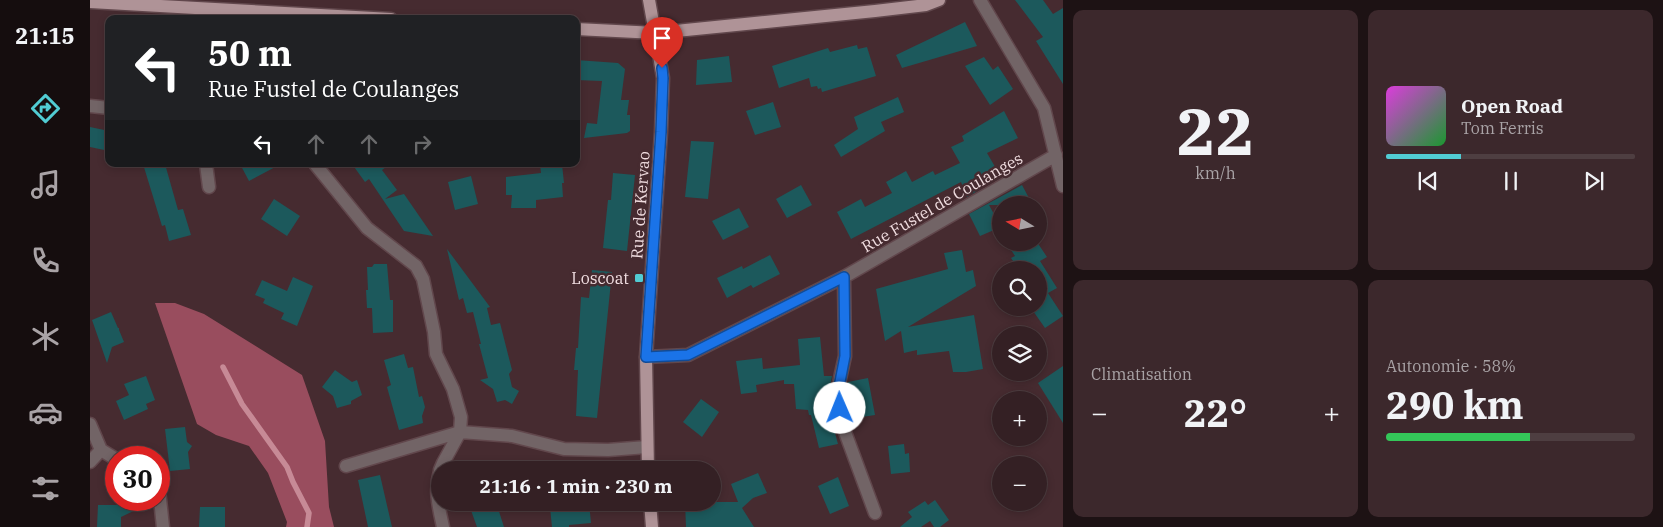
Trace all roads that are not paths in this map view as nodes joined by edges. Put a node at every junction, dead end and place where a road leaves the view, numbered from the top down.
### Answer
1 (649, 0) edge
2 (939, 0) edge
3 (980, 0) edge
4 (90, 2) edge
5 (174, 3) edge
6 (337, 15) edge
7 (580, 29) edge
8 (656, 33) junction
9 (90, 106) edge
10 (105, 108) edge
11 (1056, 155) junction
12 (206, 167) edge
13 (317, 167) edge
14 (1062, 180) edge
15 (209, 187) dead end
16 (844, 277) junction
17 (646, 357) junction
18 (90, 424) edge
19 (460, 432) junction
20 (647, 447) junction
21 (101, 450) junction
22 (105, 452) edge
23 (443, 461) edge
24 (648, 461) edge
25 (90, 462) edge
26 (346, 466) dead end
27 (161, 511) edge
28 (440, 511) edge
29 (651, 511) edge
30 (875, 513) dead end
31 (163, 527) edge
32 (443, 527) edge
33 (652, 527) edge

1 - 8 main road, Rue de Kervao
2 - 8 main road
3 - 11 street
4 - 5 main road
5 - 6 main road
7 - 8 main road
8 - 17 main road, Rue de Kervao
9 - 10 street
11 - 14 street
11 - 16 street, Rue Fustel de Coulanges
12 - 15 street
13 - 19 street
16 - 17 street, Rue Fustel de Coulanges
16 - 30 street
17 - 20 main road, Rue de Kervao
18 - 21 street
19 - 20 street
19 - 23 street
19 - 26 street
20 - 24 main road, Rue de Kervao
21 - 22 street
21 - 25 street
27 - 31 street
28 - 32 street
29 - 33 main road

